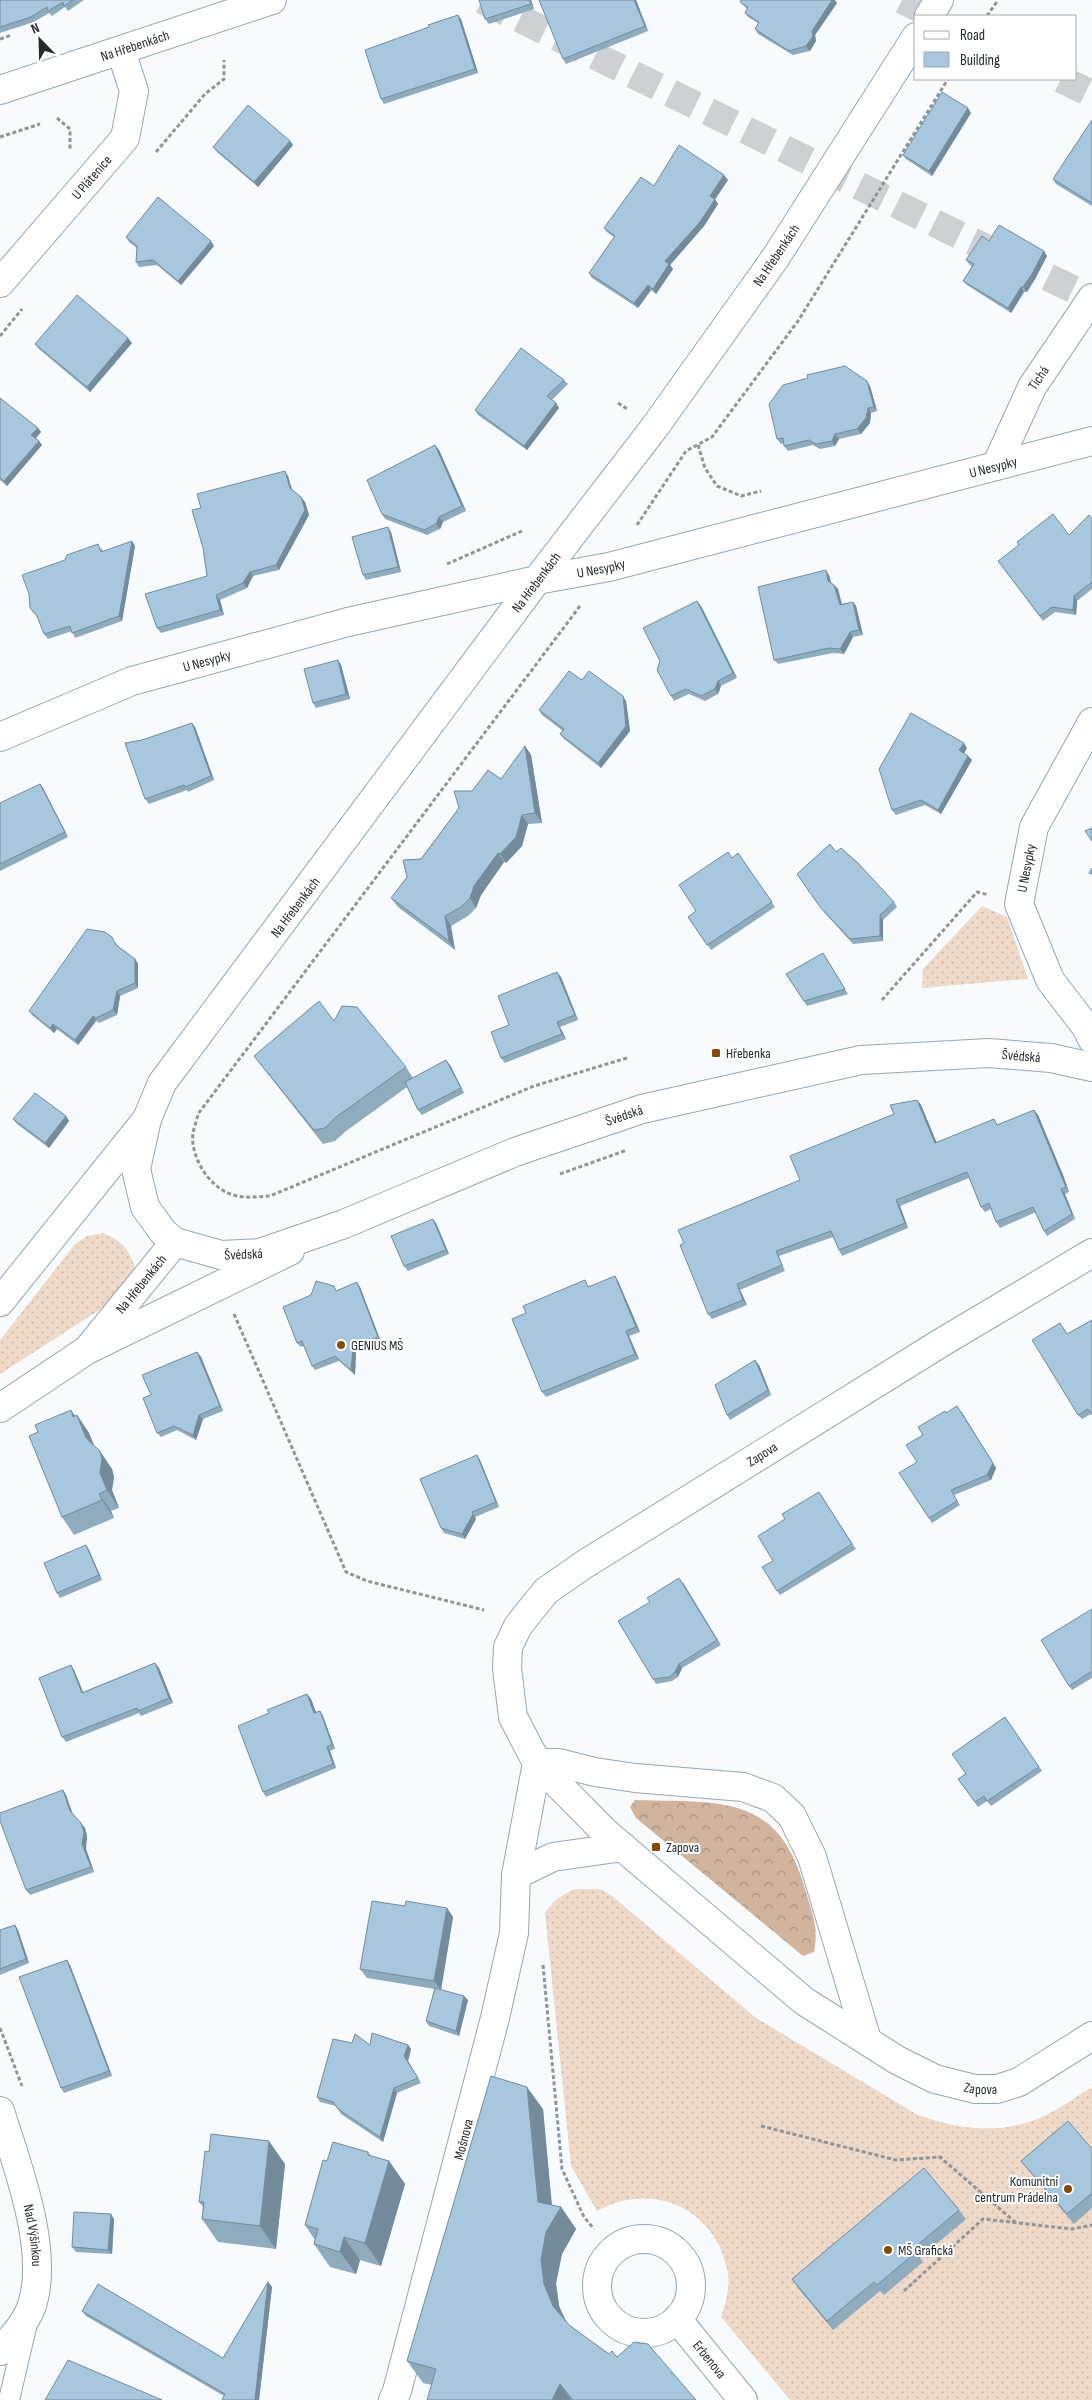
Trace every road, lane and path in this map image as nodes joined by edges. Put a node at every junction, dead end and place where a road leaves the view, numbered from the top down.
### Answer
1 (272, 0) edge
2 (939, 0) edge
3 (998, 0) edge
4 (930, 15) edge
5 (988, 15) edge
6 (12, 35) dead end
7 (0, 39) edge
8 (914, 40) edge
9 (121, 51) junction
10 (947, 80) edge
11 (0, 90) edge
12 (40, 124) dead end
13 (0, 137) edge
14 (0, 283) edge
15 (1092, 298) edge
16 (1092, 441) edge
17 (698, 445) junction
18 (996, 466) junction
19 (770, 489) dead end
20 (636, 526) dead end
21 (609, 568) junction
22 (537, 580) junction
23 (1092, 722) edge
24 (0, 737) edge
25 (1018, 904) junction
26 (882, 1000) dead end
27 (1092, 1038) edge
28 (627, 1058) dead end
29 (1092, 1067) edge
30 (147, 1119) junction
31 (344, 1224) junction
32 (175, 1242) junction
33 (1092, 1253) edge
34 (0, 1302) edge
35 (231, 1307) dead end
36 (87, 1350) junction
37 (0, 1408) edge
38 (484, 1610) dead end
39 (537, 1763) junction
40 (622, 1848) junction
41 (516, 1875) junction
42 (543, 1965) dead end
43 (1092, 2036) edge
44 (867, 2040) junction
45 (0, 2112) edge
46 (761, 2126) dead end
47 (1015, 2222) junction
48 (1092, 2225) edge
49 (594, 2229) dead end
50 (904, 2291) dead end
51 (31, 2308) junction
52 (677, 2319) dead end
53 (0, 2351) edge
54 (395, 2396) edge
55 (9, 2400) edge
56 (743, 2400) edge

1 - 9 street, Na Hřebenkách
2 - 4 street
3 - 5 path
6 - 7 path
8 - 22 street, Na Hřebenkách
9 - 11 street, Na Hřebenkách
9 - 14 street, U Plátenice
10 - 17 path
12 - 13 path
15 - 18 street, Tichá
16 - 18 street, U Nesypky
17 - 19 path
17 - 20 path
18 - 21 street, U Nesypky
21 - 22 street, U Nesypky
21 - 28 path
22 - 24 street, U Nesypky
22 - 30 street, Na Hřebenkách
23 - 25 street, U Nesypky
25 - 26 path
25 - 27 street, U Nesypky
29 - 31 street, Švédská
30 - 32 street, Na Hřebenkách
30 - 34 street, Na Hřebenkách
31 - 32 street, Švédská
31 - 36 street
32 - 36 street, Na Hřebenkách
33 - 39 street, Zapova
35 - 38 path
36 - 37 street, Na Hřebenkách
39 - 40 street, Zapova
39 - 41 street, Mošnova
39 - 44 street
40 - 41 street
40 - 44 street, Zapova
41 - 54 street, Mošnova
42 - 49 path
43 - 44 street, Zapova
45 - 51 street, Nad Výšinkou
46 - 47 path
47 - 48 path
47 - 50 path
51 - 53 street, Nad Výšinkou
51 - 55 lane
52 - 56 street, Erbenova

